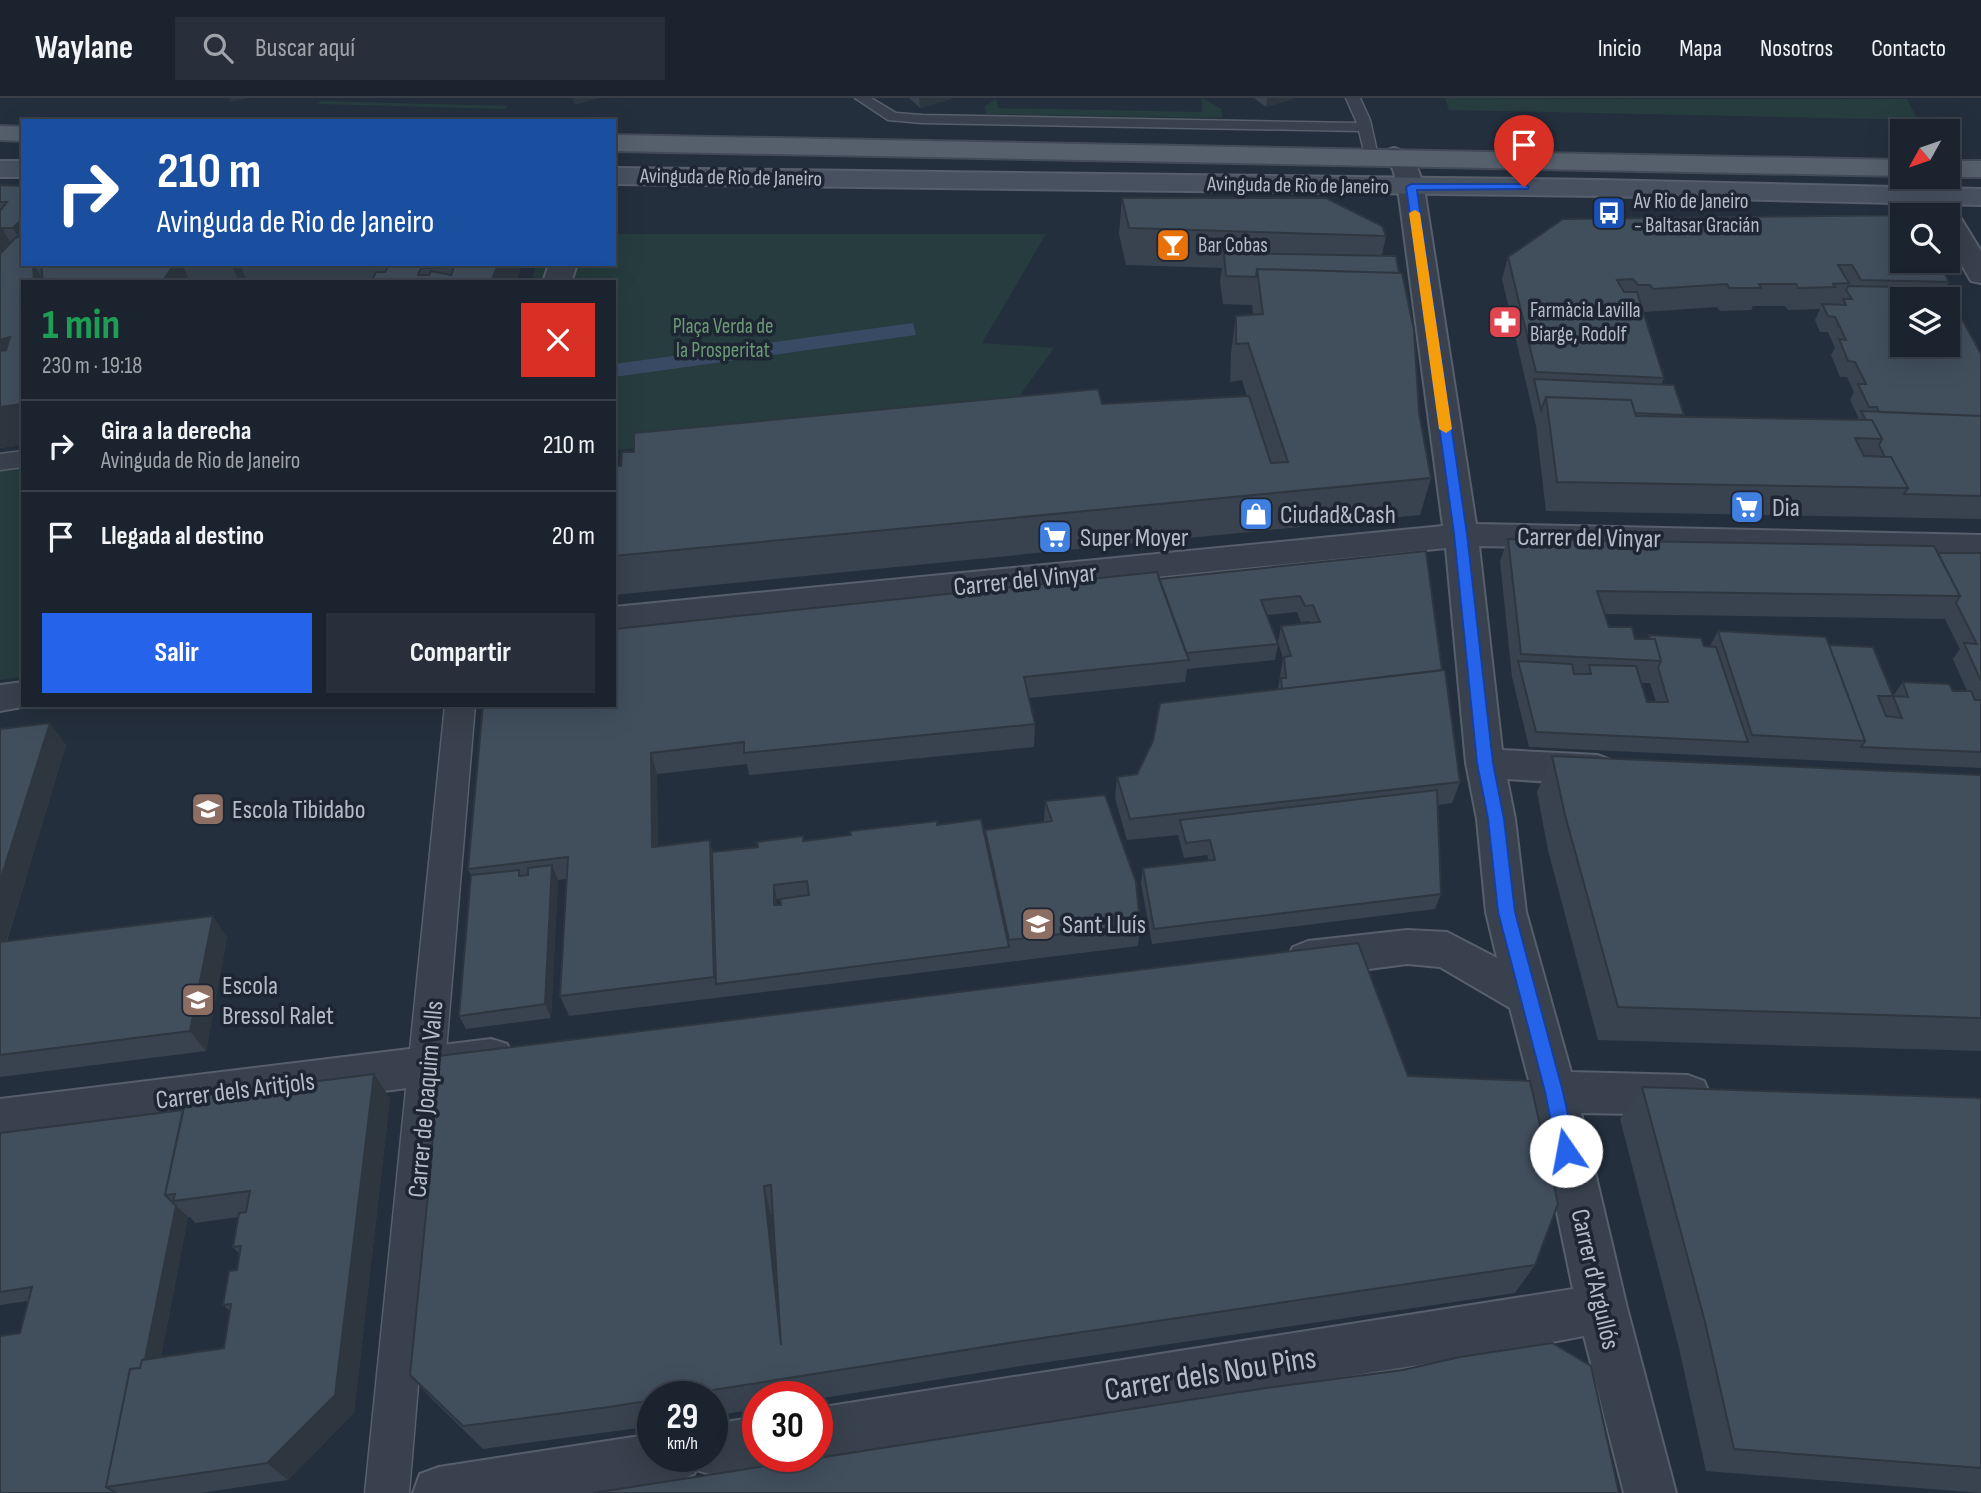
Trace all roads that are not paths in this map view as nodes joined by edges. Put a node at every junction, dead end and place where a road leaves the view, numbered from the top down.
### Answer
1 (862, 98) edge
2 (1353, 98) edge
3 (1364, 127) junction
4 (0, 133) edge
5 (21, 134) edge
6 (616, 143) edge
7 (1392, 166) junction
8 (1890, 168) edge
9 (0, 169) edge
10 (21, 169) edge
11 (1960, 169) edge
12 (1981, 169) edge
13 (616, 176) edge
14 (1926, 196) junction
15 (1981, 197) edge
16 (1933, 203) edge
17 (1960, 239) edge
18 (1981, 275) edge
19 (21, 459) edge
20 (0, 462) edge
21 (1461, 534) junction
22 (1981, 545) edge
23 (616, 619) edge
24 (21, 695) edge
25 (0, 698) edge
26 (460, 707) edge
27 (1485, 763) junction
28 (1626, 772) edge
29 (1269, 964) edge
30 (1529, 997) junction
31 (525, 1054) edge
32 (449, 1063) junction
33 (1554, 1092) junction
34 (1732, 1096) edge
35 (0, 1120) edge
36 (1602, 1308) junction
37 (833, 1431) edge
38 (637, 1462) edge
39 (387, 1493) edge
40 (439, 1493) edge
41 (1650, 1493) edge

1 - 3 lane
2 - 3 lane
3 - 7 lane
4 - 5 main road
6 - 7 main road, Avinguda de Rio de Janeiro
7 - 8 main road, Avinguda de Rio de Janeiro
7 - 13 main road, Avinguda de Rio de Janeiro
7 - 14 main road, Avinguda de Rio de Janeiro
7 - 21 street, Carrer d'Argullós
9 - 10 main road
11 - 12 main road
14 - 15 main road, Avinguda de Rio de Janeiro
14 - 16 street
17 - 18 street
19 - 20 street
21 - 22 street, Carrer del Vinyar
21 - 23 street, Carrer del Vinyar
21 - 27 street, Carrer d'Argullós
24 - 25 street
26 - 32 street, Carrer de Joaquim Valls
27 - 28 street
27 - 30 street, Carrer d'Argullós
29 - 30 street
30 - 33 street, Carrer d'Argullós
31 - 32 street, Carrer dels Aritjols
32 - 35 street, Carrer dels Aritjols
32 - 39 street, Carrer de Joaquim Valls
33 - 34 street
33 - 36 street, Carrer d'Argullós
36 - 37 street, Carrer dels Nou Pins
36 - 41 street, Carrer d'Argullós
38 - 40 street

